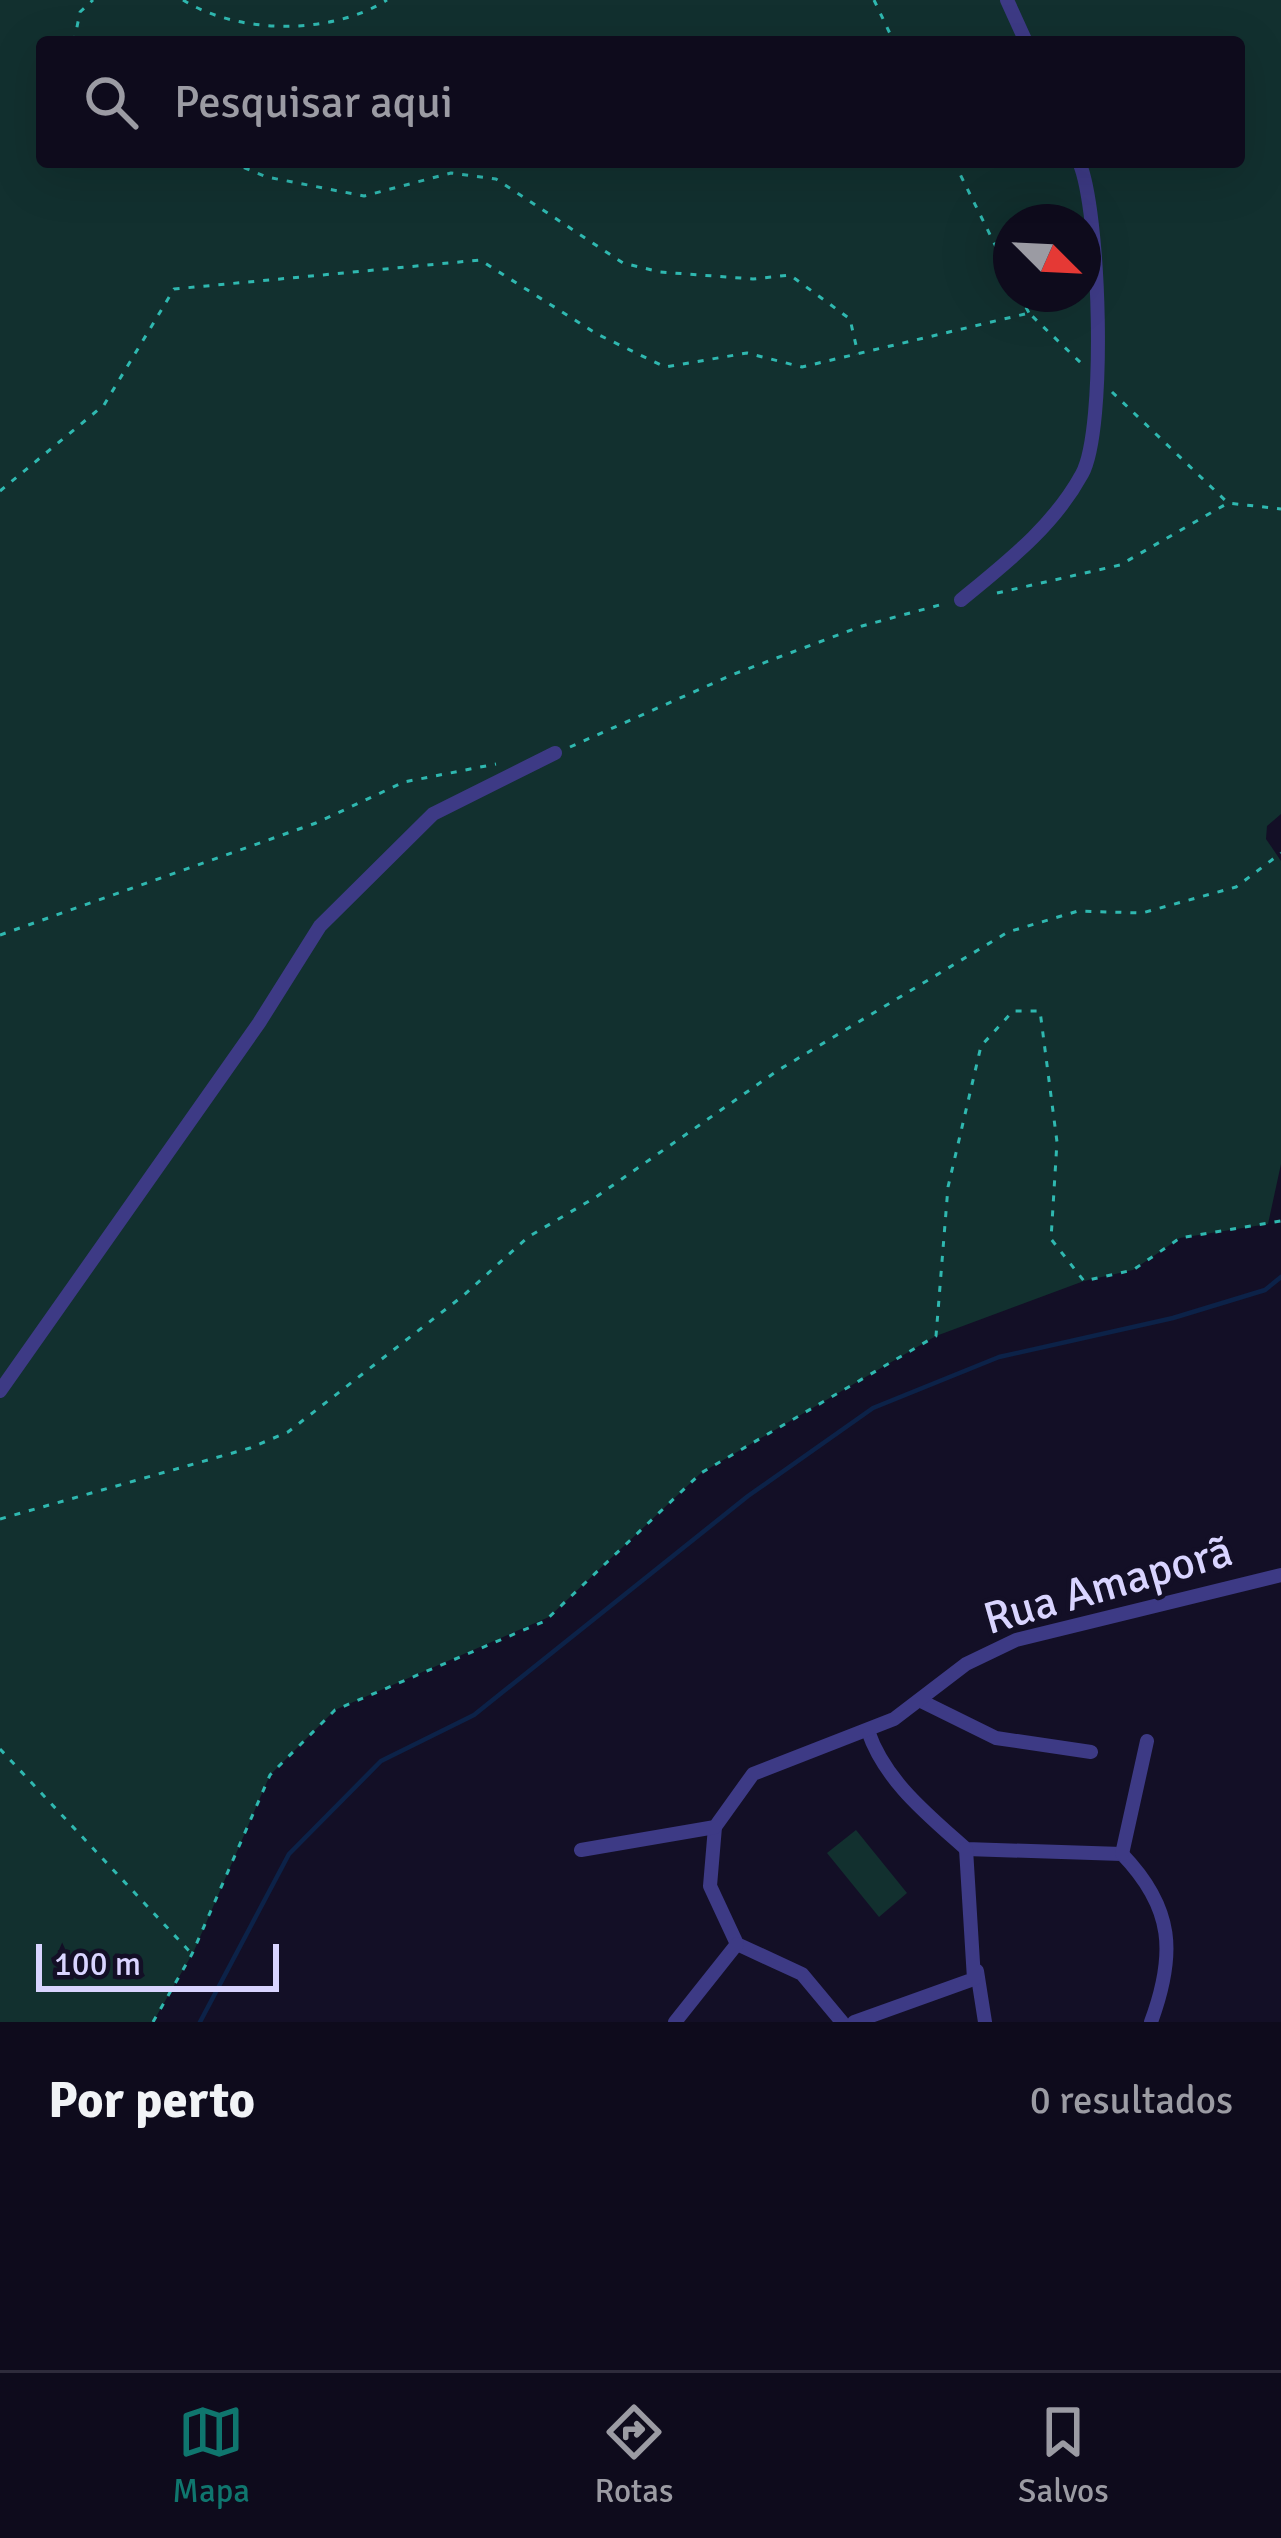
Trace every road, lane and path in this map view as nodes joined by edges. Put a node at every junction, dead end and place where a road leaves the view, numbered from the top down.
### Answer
1 (93, 0) edge
2 (183, 0) edge
3 (387, 0) edge
4 (874, 0) edge
5 (1007, 0) edge
6 (75, 36) edge
7 (892, 36) edge
8 (1023, 36) edge
9 (245, 168) edge
10 (957, 168) edge
11 (1080, 168) edge
12 (993, 241) edge
13 (1029, 313) joint
14 (858, 354) junction
15 (1099, 380) junction
16 (0, 491) edge
17 (1228, 502) junction
18 (1281, 509) edge
19 (961, 600) junction
20 (555, 753) joint
21 (512, 761) dead end
22 (1281, 853) edge
23 (0, 934) edge
24 (1281, 1221) edge
25 (0, 1391) edge
26 (0, 1519) edge
27 (1281, 1576) edge
28 (921, 1701) junction
29 (868, 1731) junction
30 (1148, 1741) dead end
31 (0, 1749) edge
32 (1091, 1752) dead end
33 (715, 1827) junction
34 (581, 1850) dead end
35 (967, 1850) junction
36 (1122, 1854) junction
37 (737, 1944) junction
38 (192, 1954) junction
39 (977, 1971) junction
40 (153, 2022) edge
41 (675, 2022) edge
42 (842, 2022) edge
43 (854, 2022) edge
44 (985, 2022) edge
45 (1151, 2022) edge

1 - 6 path
2 - 3 path
4 - 7 path
5 - 8 street
9 - 14 path
10 - 12 path
11 - 15 street
13 - 14 path
13 - 15 path
14 - 16 path
15 - 17 path
15 - 19 street
17 - 18 path
17 - 19 path
19 - 20 path
20 - 25 street
21 - 23 path
22 - 26 path
24 - 38 path
27 - 28 street, Rua Amaporã
28 - 29 street, Rua Amaporã
28 - 32 street
29 - 33 street, Rua Amaporã
29 - 35 street
30 - 36 street
31 - 38 path
33 - 34 street
33 - 37 street
35 - 36 street
35 - 39 street
36 - 45 street
37 - 41 street
37 - 42 street
38 - 40 path
39 - 43 street
39 - 44 street

